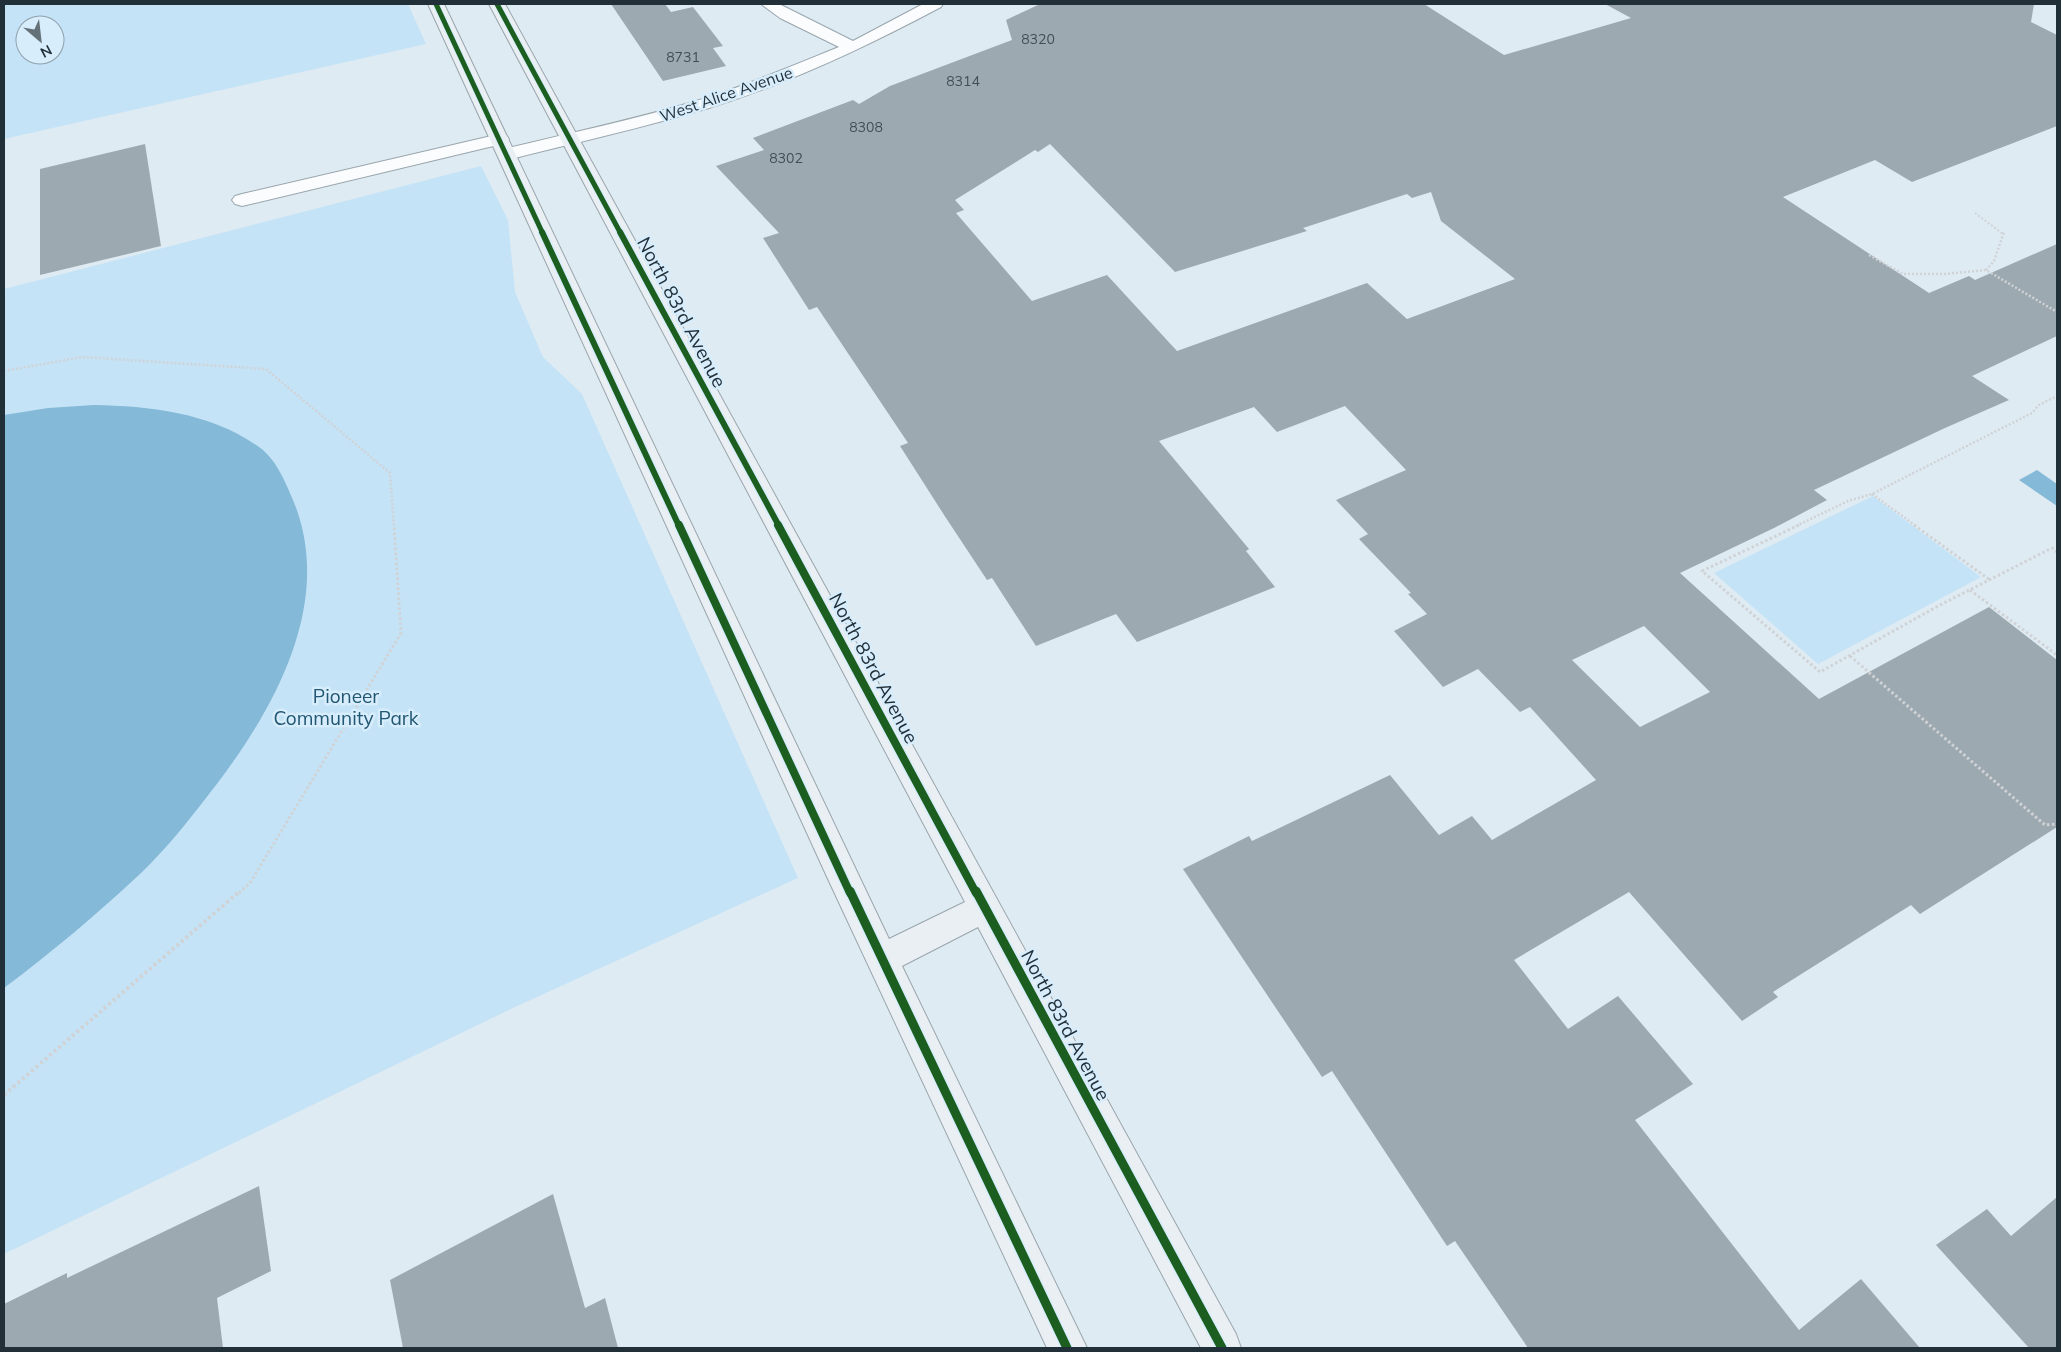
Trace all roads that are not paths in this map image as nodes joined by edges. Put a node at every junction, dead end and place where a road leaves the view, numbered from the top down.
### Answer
1 (436, 4) edge
2 (497, 4) edge
3 (769, 4) edge
4 (935, 4) edge
5 (853, 47) junction
6 (569, 139) junction
7 (503, 147) junction
8 (242, 200) dead end
9 (985, 908) junction
10 (882, 959) junction
11 (1067, 1348) edge
12 (1222, 1348) edge

1 - 7 main road
2 - 6 main road, North 83rd Avenue
3 - 5 street
4 - 5 street, West Alice Avenue
5 - 6 street, West Alice Avenue
6 - 7 street, West Alice Avenue
6 - 9 main road, North 83rd Avenue
7 - 8 street, West Alice Avenue
7 - 10 main road
9 - 10 main road
9 - 12 main road, North 83rd Avenue
10 - 11 main road

